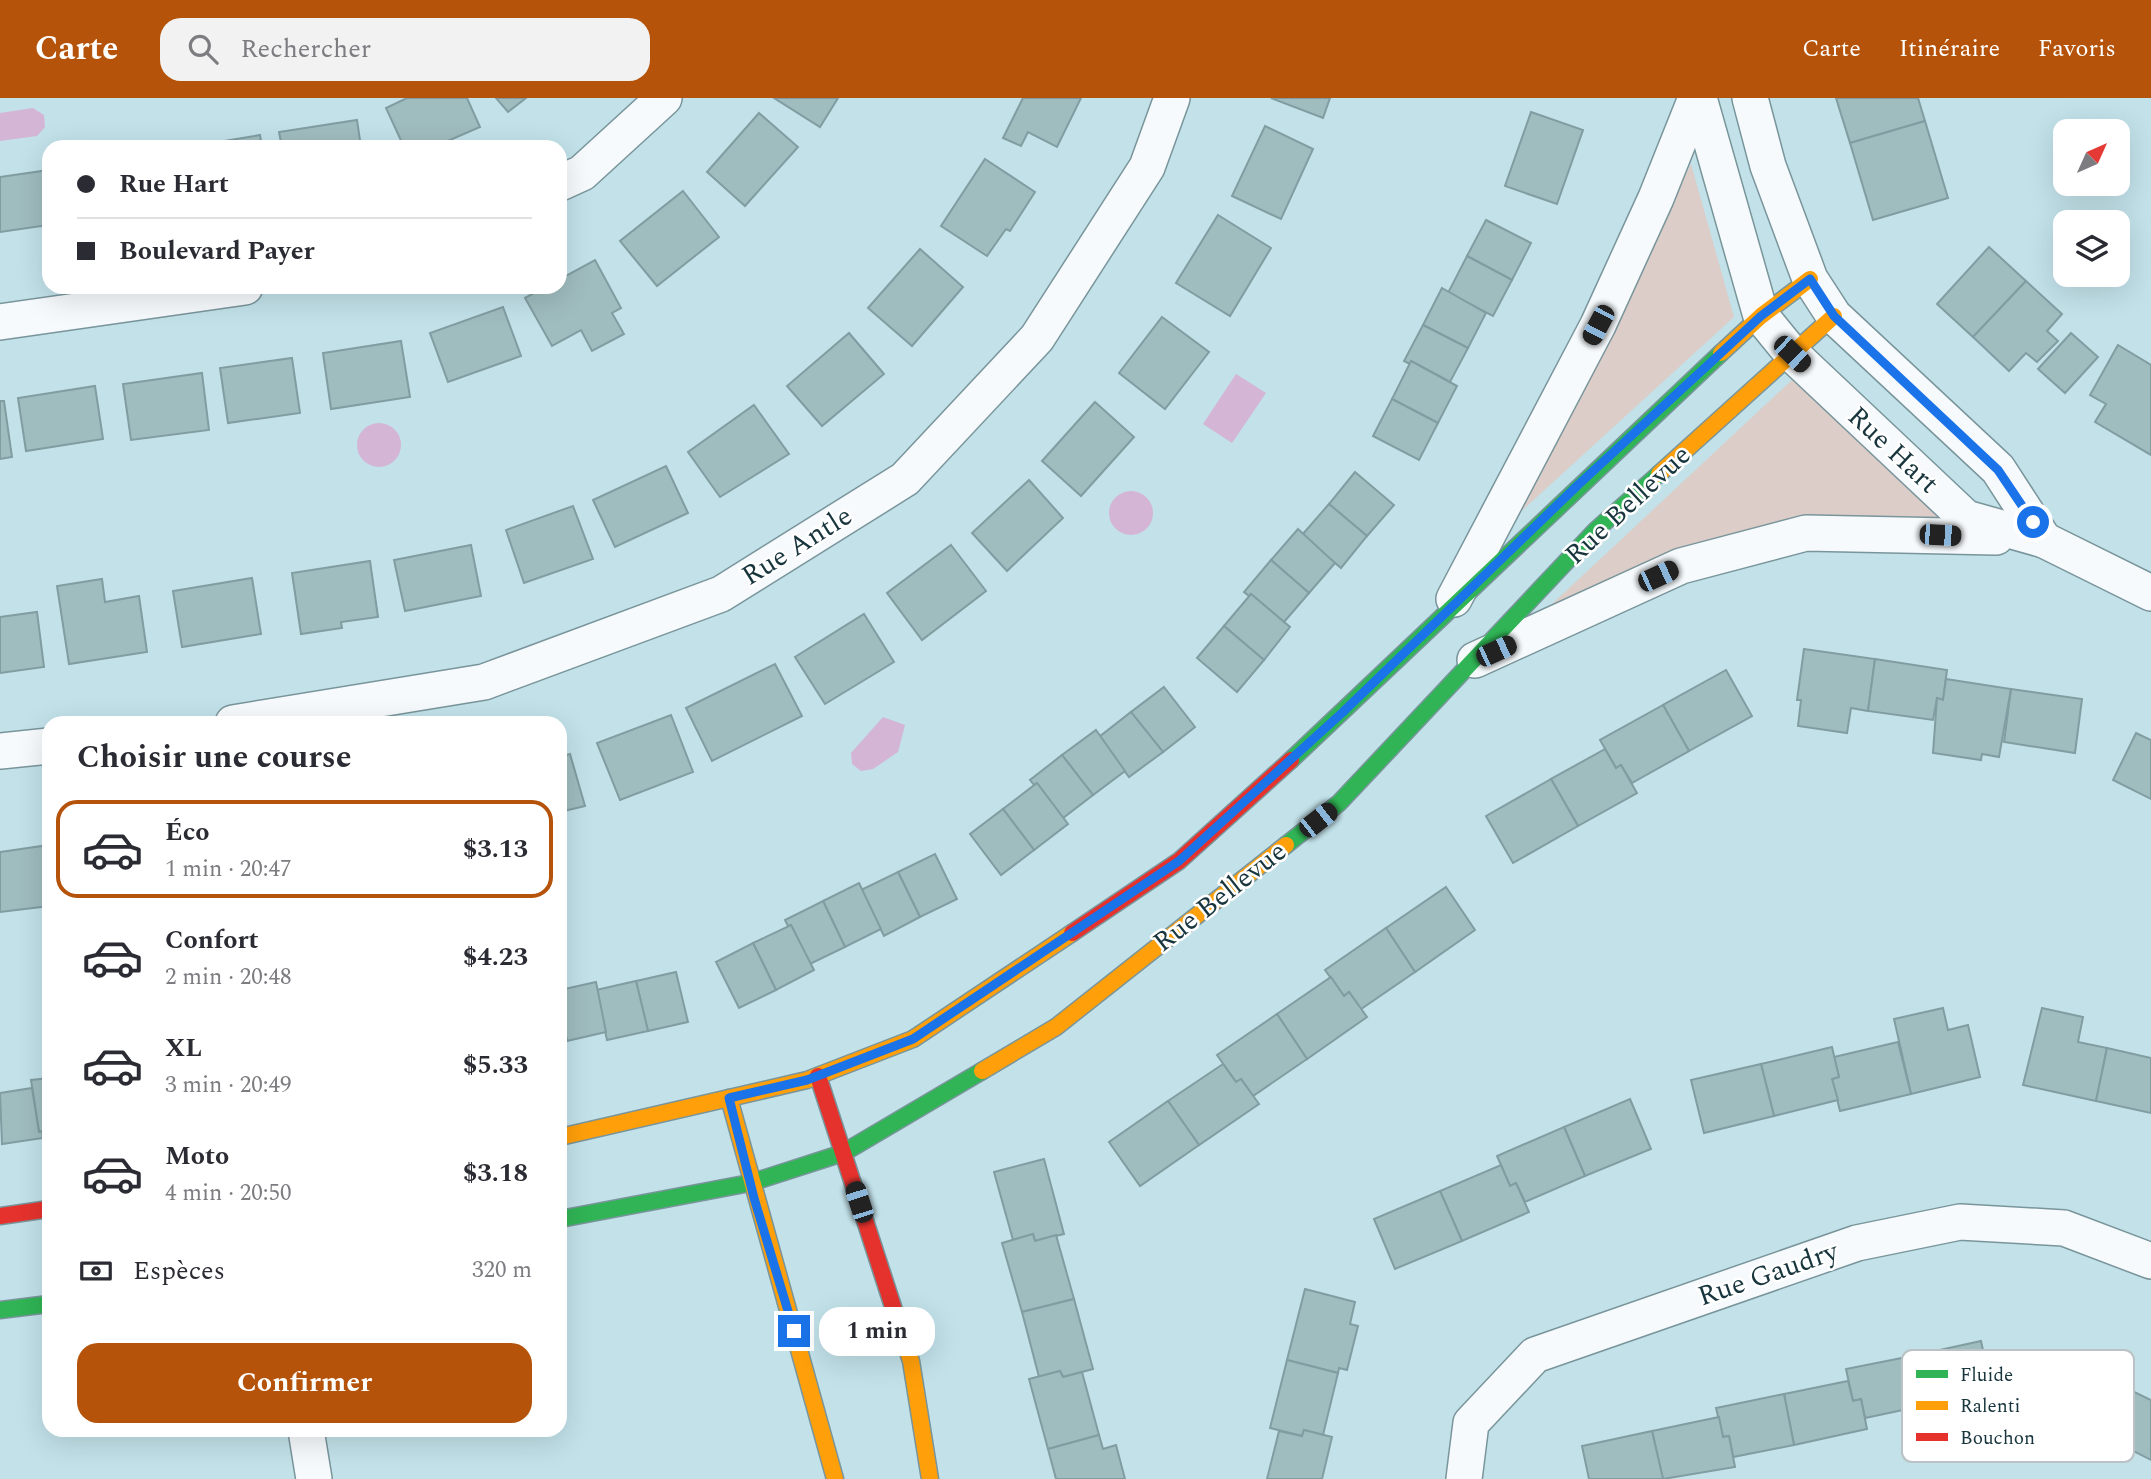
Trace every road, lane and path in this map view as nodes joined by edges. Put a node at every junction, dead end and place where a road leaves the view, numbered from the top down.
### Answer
1 (664, 98) edge
2 (1172, 98) edge
3 (1698, 98) edge
4 (1751, 98) edge
5 (567, 180) edge
6 (1810, 279) junction
7 (196, 294) edge
8 (1761, 316) junction
9 (1834, 316) junction
10 (0, 322) edge
11 (1792, 354) junction
12 (2044, 540) junction
13 (2151, 593) edge
14 (1446, 612) junction
15 (1472, 662) junction
16 (274, 716) edge
17 (42, 747) edge
18 (0, 751) edge
19 (818, 1076) junction
20 (729, 1098) junction
21 (567, 1135) edge
22 (843, 1153) junction
23 (750, 1183) junction
24 (42, 1210) edge
25 (0, 1216) edge
26 (567, 1218) edge
27 (2151, 1261) edge
28 (42, 1305) edge
29 (0, 1310) edge
30 (307, 1437) edge
31 (314, 1479) edge
32 (835, 1479) edge
33 (930, 1479) edge
34 (1464, 1479) edge

1 - 5 street
2 - 16 street, Rue Antle
3 - 8 street, Rue Bellevue
3 - 14 street, Rue Bellevue
4 - 6 street
6 - 8 street, Rue Bellevue
6 - 9 street
7 - 10 street
8 - 11 street, Rue Bellevue
8 - 14 street, Rue Bellevue
9 - 11 street, Rue Bellevue
9 - 12 street, Rue Hart
11 - 12 street, Rue Hart
11 - 15 street, Rue Bellevue
12 - 13 street, Rue Hart
12 - 15 street, Rue Hart
14 - 19 street, Rue Bellevue
15 - 22 street, Rue Bellevue
17 - 18 street
19 - 20 street, Rue Bellevue
19 - 22 street
20 - 21 street, Rue Bellevue
20 - 23 street
22 - 23 street, Rue Bellevue
22 - 33 street
23 - 26 street, Rue Bellevue
23 - 32 street
24 - 25 street
27 - 34 street, Rue Gaudry
28 - 29 street
30 - 31 street

